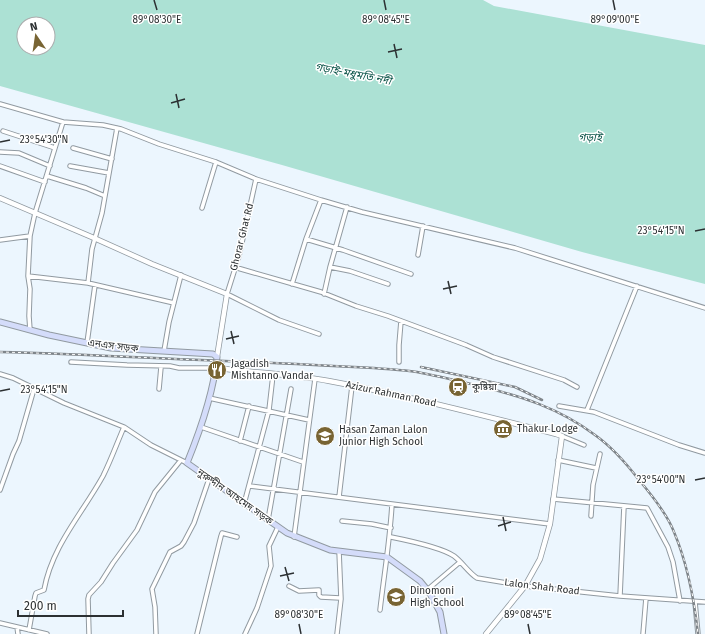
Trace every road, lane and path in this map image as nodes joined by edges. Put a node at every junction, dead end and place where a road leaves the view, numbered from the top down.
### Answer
1 (0, 104) edge
2 (63, 122) junction
3 (117, 128) junction
4 (4, 131) dead end
5 (55, 148) junction
6 (73, 148) dead end
7 (0, 152) edge
8 (112, 159) junction
9 (216, 162) junction
10 (0, 166) edge
11 (50, 166) junction
12 (70, 166) dead end
13 (109, 173) junction
14 (47, 176) junction
15 (256, 179) junction
16 (45, 182) junction
17 (105, 196) junction
18 (0, 198) edge
19 (321, 200) junction
20 (347, 207) junction
21 (202, 208) dead end
22 (35, 213) junction
23 (423, 226) junction
24 (30, 236) junction
25 (94, 238) junction
26 (306, 239) junction
27 (0, 240) edge
28 (336, 248) junction
29 (418, 255) dead end
30 (234, 267) junction
31 (330, 267) junction
32 (411, 274) dead end
33 (181, 275) junction
34 (28, 276) junction
35 (88, 284) junction
36 (292, 284) junction
37 (388, 284) dead end
38 (95, 285) junction
39 (636, 286) junction
40 (227, 294) junction
41 (324, 294) junction
42 (174, 303) junction
43 (705, 308) edge
44 (401, 321) junction
45 (0, 322) edge
46 (30, 330) junction
47 (319, 334) dead end
48 (87, 343) junction
49 (164, 351) junction
50 (218, 357) junction
51 (71, 362) dead end
52 (399, 362) dead end
53 (161, 367) junction
54 (216, 367) junction
55 (0, 374) edge
56 (272, 375) junction
57 (315, 379) junction
58 (352, 386) junction
59 (577, 387) dead end
60 (34, 388) junction
61 (159, 389) dead end
62 (291, 390) dead end
63 (209, 398) junction
64 (249, 406) junction
65 (559, 406) dead end
66 (269, 410) junction
67 (587, 410) junction
68 (286, 414) junction
69 (309, 420) junction
70 (124, 427) junction
71 (201, 427) junction
72 (562, 436) junction
73 (240, 441) junction
74 (584, 445) dead end
75 (259, 448) junction
76 (705, 453) edge
77 (279, 454) junction
78 (600, 454) dead end
79 (181, 460) junction
80 (558, 460) junction
81 (303, 462) junction
82 (187, 463) junction
83 (596, 468) junction
84 (209, 479) junction
85 (250, 486) junction
86 (273, 489) junction
87 (0, 490) edge
88 (299, 492) junction
89 (339, 497) junction
90 (553, 499) junction
91 (591, 503) junction
92 (244, 504) junction
93 (392, 504) junction
94 (624, 506) junction
95 (591, 516) dead end
96 (268, 520) junction
97 (342, 521) dead end
98 (550, 524) junction
99 (278, 527) junction
100 (391, 528) junction
101 (390, 536) junction
102 (237, 537) dead end
103 (294, 537) junction
104 (339, 551) junction
105 (387, 557) junction
106 (460, 562) junction
107 (288, 586) dead end
108 (525, 586) junction
109 (428, 590) junction
110 (620, 596) junction
111 (340, 598) junction
112 (646, 598) junction
113 (680, 601) junction
114 (695, 602) junction
115 (705, 602) edge
116 (380, 610) dead end
117 (0, 623) edge
118 (17, 627) junction
119 (29, 630) junction
120 (18, 634) edge
121 (47, 634) edge
122 (89, 634) edge
123 (156, 634) edge
124 (197, 634) edge
125 (245, 634) edge
126 (337, 634) edge
127 (444, 634) edge
128 (486, 634) edge
129 (643, 634) edge
130 (698, 634) edge

1 - 2 street
2 - 3 street
2 - 5 street
3 - 8 street
3 - 9 street
4 - 5 street
5 - 11 street
6 - 8 street
7 - 11 street
8 - 13 street
9 - 15 street
9 - 21 street
10 - 16 street
11 - 14 street
12 - 13 street
13 - 17 street
14 - 16 street
14 - 17 street
15 - 19 street
15 - 30 street, Ghorar Ghat Rd
16 - 22 street
17 - 25 street
18 - 22 street
19 - 20 street
19 - 26 street
20 - 23 street
20 - 28 street
22 - 24 street
22 - 25 street
23 - 29 street
23 - 39 street
24 - 27 street
24 - 34 street
25 - 33 street
25 - 35 street
26 - 28 street
26 - 36 street
28 - 31 street
28 - 32 street
30 - 36 street
30 - 40 street, Ghorar Ghat Rd
31 - 37 street
31 - 41 street
33 - 40 street
33 - 42 street
34 - 35 street
34 - 46 street
35 - 38 street
36 - 41 street
38 - 42 street
38 - 48 street
39 - 43 street
39 - 67 street
40 - 47 street
40 - 50 street
41 - 44 street
42 - 49 street
44 - 52 street
44 - 59 street
45 - 46 main road, এনএস সড়ক
46 - 48 main road, এনএস সড়ক
48 - 49 main road, এনএস সড়ক
49 - 50 main road, এনএস সড়ক
50 - 54 main road
51 - 53 street
53 - 54 street
53 - 61 street
54 - 56 street, Azizur Rahman Road
54 - 63 main road
55 - 60 street, নুরুদ্দীন আহমেদ সড়ক
56 - 57 street, Azizur Rahman Road
56 - 66 street
57 - 58 street, Azizur Rahman Road
57 - 69 street
58 - 72 street, Azizur Rahman Road
58 - 89 street
60 - 70 street, নুরুদ্দীন আহমেদ সড়ক
60 - 87 street
62 - 68 street
63 - 64 street
63 - 71 main road
64 - 66 street
64 - 73 street
65 - 67 street
66 - 68 street
66 - 75 street
67 - 76 street
68 - 69 street
68 - 77 street
69 - 81 street
70 - 79 street, নুরুদ্দীন আহমেদ সড়ক
70 - 119 street
71 - 73 street
71 - 82 main road
72 - 74 street
72 - 80 street
73 - 75 street
75 - 77 street
75 - 85 street
77 - 81 street
77 - 86 street
78 - 83 street
79 - 82 street, নুরুদ্দীন আহমেদ সড়ক
79 - 122 street
80 - 83 street
80 - 90 street
81 - 88 street
82 - 84 main road, নুরুদ্দীন আহমেদ সড়ক
83 - 91 street
84 - 92 main road, নুরুদ্দীন আহমেদ সড়ক
84 - 123 street
85 - 86 street
85 - 92 street
86 - 88 street
86 - 96 street
88 - 89 street
88 - 103 street
89 - 93 street
90 - 91 street
90 - 98 street
91 - 94 street
91 - 95 street
92 - 96 main road, নুরুদ্দীন আহমেদ সড়ক
93 - 98 street
93 - 100 street
94 - 110 street
94 - 113 street
96 - 99 main road, নুরুদ্দীন আহমেদ সড়ক
97 - 100 street
98 - 108 street
99 - 103 main road, নুরুদ্দীন আহমেদ সড়ক
99 - 125 street
100 - 101 street
101 - 105 street
101 - 106 street, Lalon Shah Road
102 - 124 street
103 - 104 main road, নুরুদ্দীন আহমেদ সড়ক
104 - 105 main road, নুরুদ্দীন আহমেদ সড়ক
104 - 111 street
105 - 109 main road, নুরুদ্দীন আহমেদ সড়ক
105 - 116 street
106 - 108 street, Lalon Shah Road
106 - 109 street
107 - 111 street
108 - 110 street, Lalon Shah Road
108 - 128 street
109 - 127 main road, নুরুদ্দীন আহমেদ সড়ক
110 - 112 street, Lalon Shah Road
111 - 126 street
112 - 113 street, Lalon Shah Road
112 - 129 street
113 - 114 street, Lalon Shah Road
114 - 115 street, Lalon Shah Road
114 - 130 street
117 - 118 street
118 - 119 street
118 - 120 street
119 - 121 street

